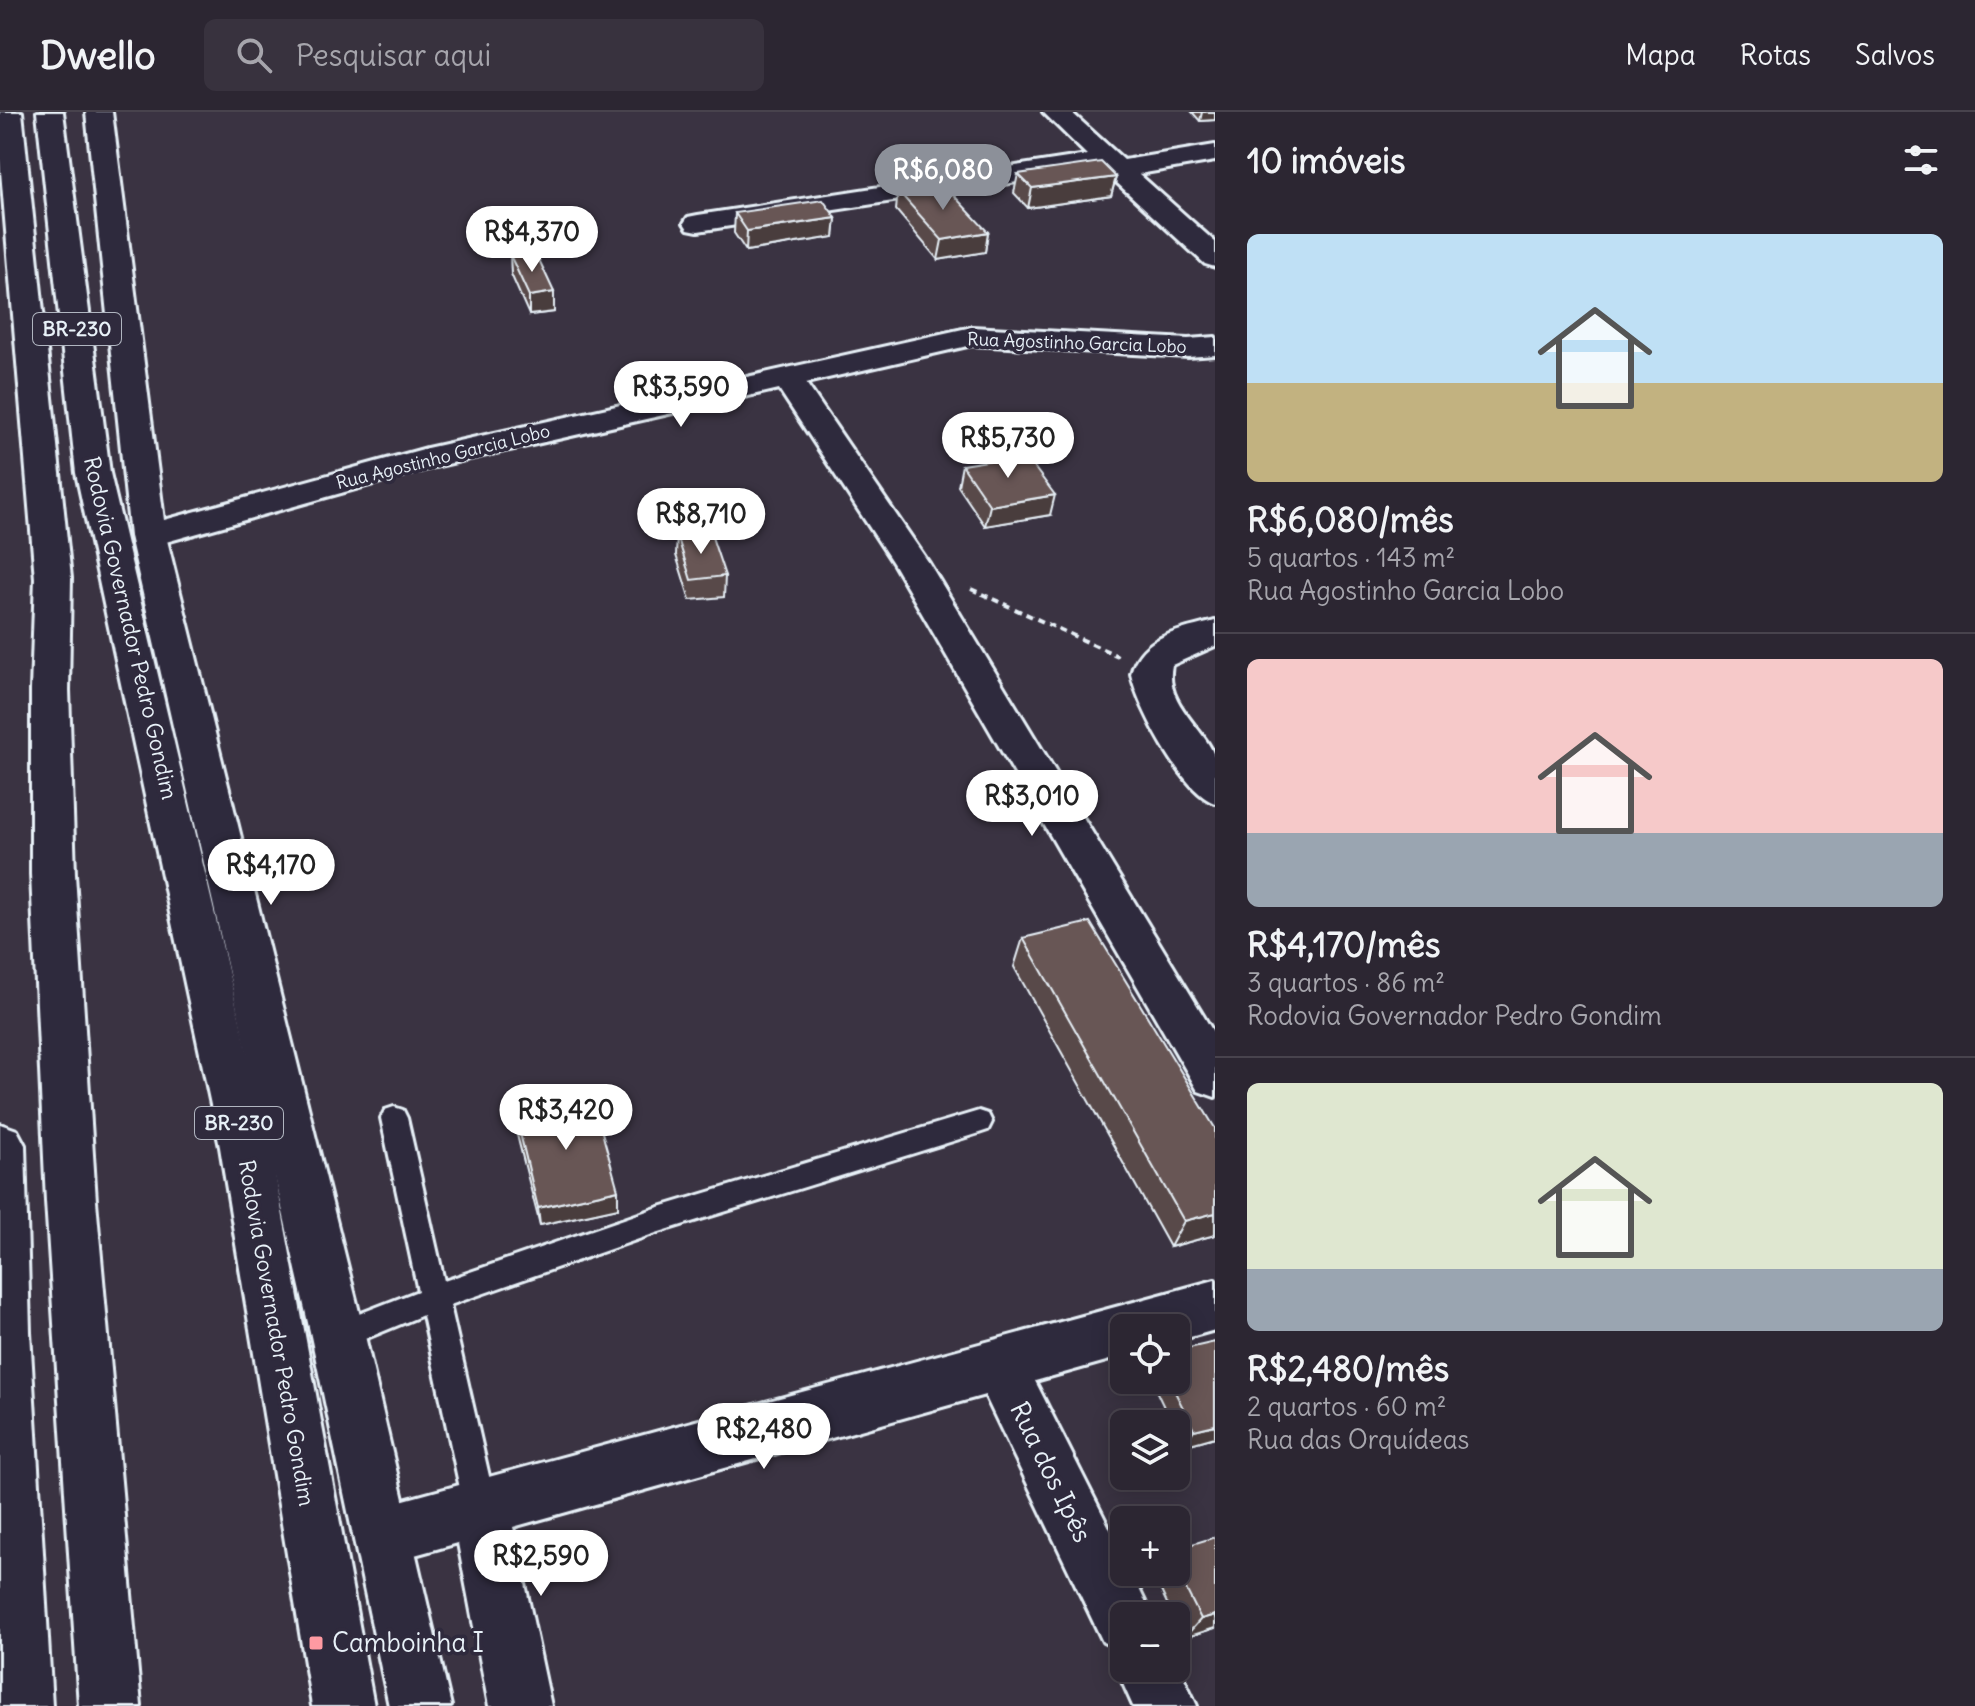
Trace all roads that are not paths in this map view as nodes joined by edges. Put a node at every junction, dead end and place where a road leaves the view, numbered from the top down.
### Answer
1 (9, 112) edge
2 (50, 112) edge
3 (99, 112) edge
4 (1056, 112) edge
5 (1215, 153) edge
6 (1113, 164) junction
7 (698, 223) dead end
8 (1215, 257) edge
9 (1215, 346) edge
10 (786, 376) junction
11 (148, 536) junction
12 (1215, 633) edge
13 (1215, 788) edge
14 (1215, 1077) edge
15 (394, 1118) dead end
16 (979, 1122) dead end
17 (0, 1145) edge
18 (432, 1297) junction
19 (1215, 1305) edge
20 (1183, 1314) edge
21 (2, 1332) edge
22 (1110, 1335) edge
23 (338, 1336) junction
24 (999, 1366) junction
25 (480, 1507) junction
26 (382, 1535) junction
27 (1115, 1602) edge
28 (1154, 1682) edge
29 (21, 1706) edge
30 (110, 1706) edge
31 (343, 1706) edge
32 (420, 1706) edge
33 (520, 1706) edge
34 (1166, 1706) edge

1 - 30 main road, BR-230
2 - 31 main road, Rodovia Governador Pedro Gondim / BR-230
3 - 11 main road
4 - 6 main road
5 - 6 main road
6 - 7 main road
6 - 8 main road
9 - 10 main road, Rua Agostinho Garcia Lobo
10 - 11 main road, Rua Agostinho Garcia Lobo
10 - 14 main road
11 - 23 main road
12 - 13 main road
15 - 18 lane
16 - 18 lane
17 - 21 main road
18 - 23 lane
18 - 25 lane
19 - 20 main road
21 - 29 main road
22 - 24 main road
23 - 26 main road
24 - 25 main road
24 - 27 main road, Rua dos Ipês
25 - 26 main road
25 - 33 main road
26 - 32 main road
28 - 34 main road

